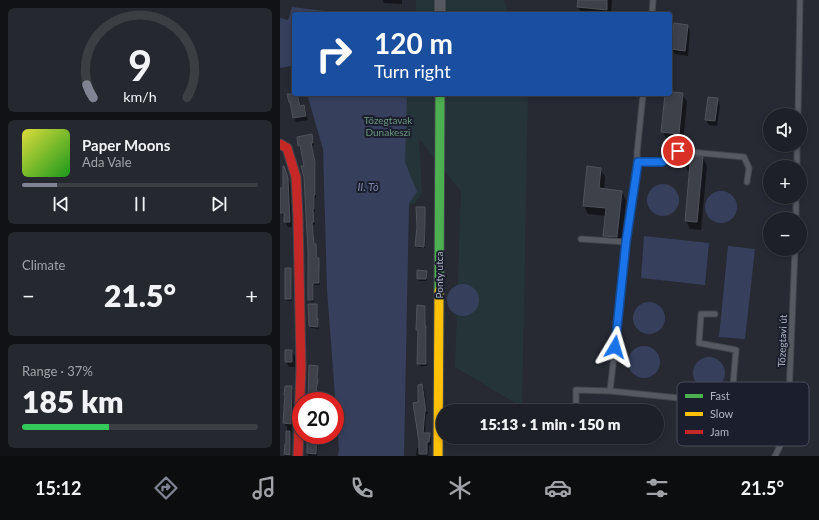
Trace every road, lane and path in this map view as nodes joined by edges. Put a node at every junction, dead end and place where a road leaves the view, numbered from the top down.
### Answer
1 (440, 0) edge
2 (653, 0) edge
3 (800, 0) edge
4 (440, 12) edge
5 (652, 12) edge
6 (440, 96) edge
7 (644, 96) edge
8 (798, 108) edge
9 (280, 144) edge
10 (638, 162) junction
11 (747, 182) dead end
12 (581, 238) dead end
13 (626, 242) junction
14 (795, 256) edge
15 (715, 314) dead end
16 (733, 382) edge
17 (790, 382) edge
18 (610, 391) junction
19 (677, 399) edge
20 (576, 404) edge
21 (780, 446) edge
22 (298, 456) edge
23 (438, 456) edge
24 (775, 456) edge

1 - 4 street
2 - 5 lane
3 - 8 lane
6 - 23 street, Ponty utca
7 - 10 lane
9 - 22 street
10 - 11 lane
10 - 13 lane
12 - 13 lane
13 - 18 lane
14 - 17 lane, Tőzegtavi út
15 - 16 lane
18 - 19 lane
18 - 20 lane
21 - 24 lane, Tőzegtavi út

